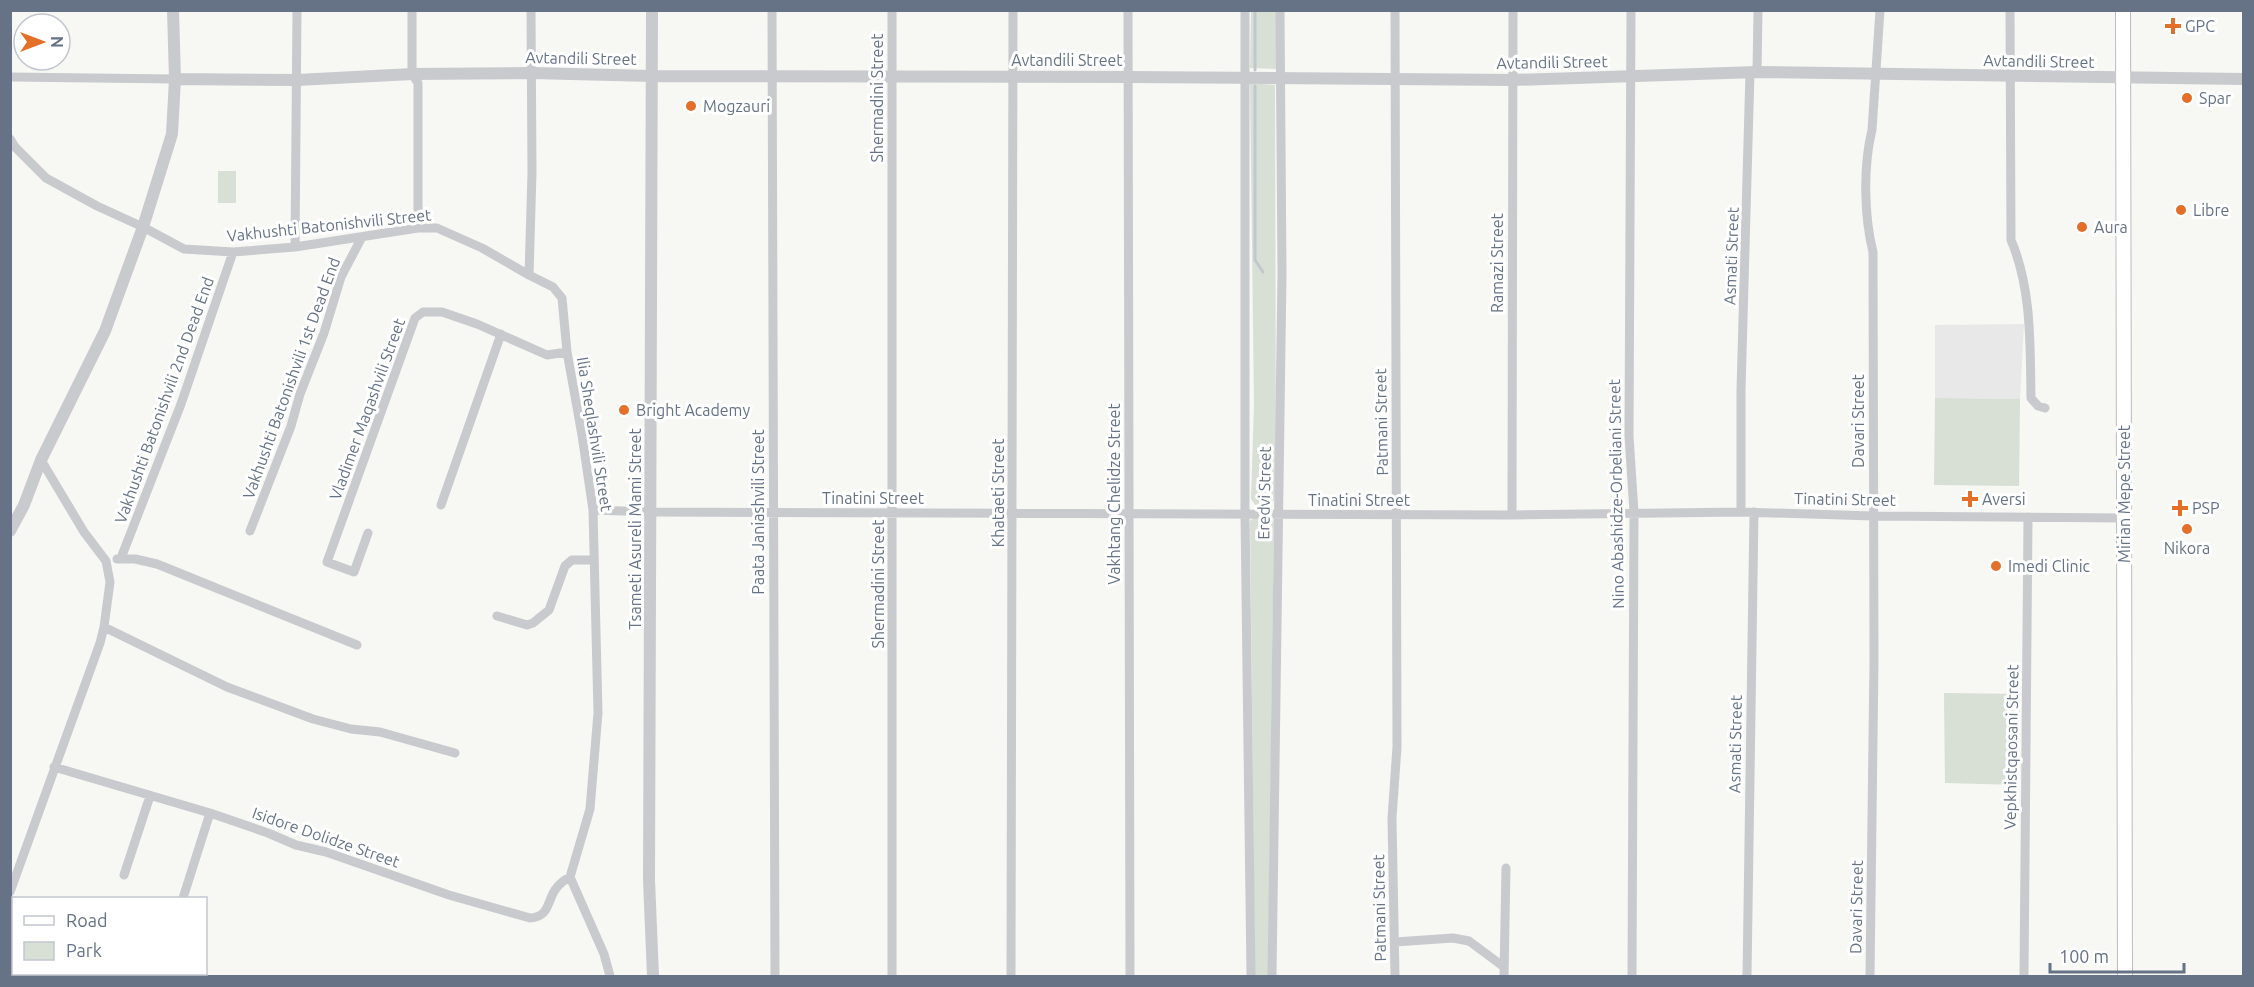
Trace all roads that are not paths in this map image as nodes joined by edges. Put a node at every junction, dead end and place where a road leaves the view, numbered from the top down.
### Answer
1 (173, 10) edge
2 (297, 10) edge
3 (412, 10) edge
4 (531, 10) edge
5 (652, 10) edge
6 (772, 10) edge
7 (892, 10) edge
8 (1013, 10) edge
9 (1128, 10) edge
10 (1245, 10) edge
11 (1280, 10) edge
12 (1395, 10) edge
13 (1513, 10) edge
14 (1631, 10) edge
15 (1758, 10) edge
16 (1880, 10) edge
17 (2010, 10) edge
18 (2123, 10) edge
19 (1754, 72) junction
20 (412, 74) junction
21 (531, 74) junction
22 (1876, 74) junction
23 (652, 76) junction
24 (1013, 76) junction
25 (1631, 76) junction
26 (2009, 76) junction
27 (10, 77) edge
28 (771, 77) junction
29 (892, 77) junction
30 (1129, 77) junction
31 (1246, 77) junction
32 (1280, 78) junction
33 (1395, 78) junction
34 (175, 79) junction
35 (2123, 79) junction
36 (2244, 79) edge
37 (297, 80) junction
38 (1513, 80) junction
39 (10, 139) edge
40 (143, 227) junction
41 (418, 228) junction
42 (362, 237) junction
43 (295, 247) junction
44 (233, 252) junction
45 (529, 275) junction
46 (501, 334) junction
47 (567, 352) junction
48 (2045, 408) dead end
49 (41, 460) junction
50 (441, 505) dead end
51 (593, 510) junction
52 (652, 512) junction
53 (1634, 512) junction
54 (1742, 512) junction
55 (1754, 512) junction
56 (774, 513) junction
57 (893, 513) junction
58 (1013, 513) junction
59 (1129, 514) junction
60 (1245, 514) junction
61 (1278, 514) junction
62 (1397, 515) junction
63 (1512, 515) junction
64 (1873, 516) junction
65 (2028, 517) junction
66 (2124, 518) junction
67 (10, 531) edge
68 (250, 531) dead end
69 (368, 533) dead end
70 (121, 558) junction
71 (593, 560) junction
72 (106, 561) junction
73 (497, 616) dead end
74 (104, 627) junction
75 (357, 645) dead end
76 (455, 753) dead end
77 (54, 767) junction
78 (150, 796) junction
79 (210, 813) junction
80 (1506, 868) dead end
81 (124, 875) dead end
82 (570, 877) junction
83 (10, 892) edge
84 (183, 897) edge
85 (1395, 942) junction
86 (1504, 972) edge
87 (610, 976) edge
88 (653, 976) edge
89 (775, 976) edge
90 (892, 976) edge
91 (1011, 976) edge
92 (1130, 976) edge
93 (1251, 976) edge
94 (1272, 976) edge
95 (1395, 976) edge
96 (1632, 976) edge
97 (1747, 976) edge
98 (1870, 976) edge
99 (2024, 976) edge
100 (2125, 976) edge

1 - 34 street
2 - 37 street
3 - 20 street
4 - 21 street
5 - 23 street, Tsameti Asureli Mami Street
6 - 28 street, Paata Janiashvili Street
7 - 29 street, Shermadini Street
8 - 24 street, Khataeti Street
9 - 30 street, Vakhtang Chelidze Street
10 - 31 street, Eredvi Street
11 - 32 street, Eredvi Street
12 - 33 street, Patmani Street
13 - 38 street, Ramazi Street
14 - 25 street, Nino Abashidze-Orbeliani Street
15 - 19 street, Asmati Street
16 - 22 street, Davari Street
17 - 26 street
18 - 35 main road, Mirian Mepe Street
19 - 22 street, Avtandili Street
19 - 25 street, Avtandili Street
19 - 54 street, Asmati Street
20 - 21 street, Avtandili Street
20 - 37 street, Avtandili Street
20 - 41 street
21 - 23 street, Avtandili Street
21 - 45 street
22 - 26 street, Avtandili Street
22 - 64 street, Davari Street
23 - 28 street, Avtandili Street
23 - 52 street, Tsameti Asureli Mami Street
24 - 29 street, Avtandili Street
24 - 30 street, Avtandili Street
24 - 58 street, Khataeti Street
25 - 38 street, Avtandili Street
25 - 53 street, Nino Abashidze-Orbeliani Street
26 - 35 street, Avtandili Street
26 - 48 street
27 - 34 street, Avtandili Street
28 - 29 street, Avtandili Street
28 - 56 street, Paata Janiashvili Street
29 - 57 street, Shermadini Street
30 - 31 street, Avtandili Street
30 - 59 street, Vakhtang Chelidze Street
31 - 32 street, Avtandili Street
31 - 60 street, Eredvi Street
32 - 33 street, Avtandili Street
32 - 61 street, Eredvi Street
33 - 38 street, Avtandili Street
33 - 62 street, Patmani Street
34 - 37 street, Avtandili Street
34 - 40 street
35 - 36 street, Avtandili Street
35 - 66 main road, Mirian Mepe Street
37 - 43 street
38 - 63 street, Ramazi Street
39 - 40 street, Vakhushti Batonishvili Street
40 - 44 street, Vakhushti Batonishvili Street
40 - 49 street
41 - 42 street, Vakhushti Batonishvili Street
41 - 45 street, Vakhushti Batonishvili Street
42 - 43 street, Vakhushti Batonishvili Street
42 - 68 street, Vakhushti Batonishvili 1st Dead End
43 - 44 street, Vakhushti Batonishvili Street
44 - 70 street, Vakhushti Batonishvili 2nd Dead End
45 - 47 street, Ilia Sheqlashvili Street
46 - 47 street, Vladimer Maqashvili Street
46 - 50 street
46 - 69 street, Vladimer Maqashvili Street
47 - 51 street, Ilia Sheqlashvili Street
49 - 67 street
49 - 72 street
51 - 52 street, Tinatini Street
51 - 71 street, Ilia Sheqlashvili Street
52 - 56 street, Tinatini Street
52 - 88 street, Tsameti Asureli Mami Street
53 - 54 street, Tinatini Street
53 - 63 street, Tinatini Street
53 - 96 street, Nino Abashidze-Orbeliani Street
54 - 55 street, Tinatini Street
55 - 64 street, Tinatini Street
55 - 97 street, Asmati Street
56 - 57 street, Tinatini Street
56 - 89 street, Paata Janiashvili Street
57 - 58 street, Tinatini Street
57 - 90 street, Shermadini Street
58 - 59 street, Tinatini Street
58 - 91 street, Khataeti Street
59 - 60 street, Tinatini Street
59 - 92 street, Vakhtang Chelidze Street
60 - 61 street, Tinatini Street
60 - 93 street, Eredvi Street
61 - 62 street, Tinatini Street
61 - 94 street, Eredvi Street
62 - 63 street, Tinatini Street
62 - 85 street, Patmani Street
64 - 65 street, Tinatini Street
64 - 98 street, Davari Street
65 - 66 street, Tinatini Street
65 - 99 street, Vepkhistqaosani Street
66 - 100 main road, Mirian Mepe Street
70 - 72 street
70 - 75 street
71 - 73 street
71 - 82 street, Ilia Sheqlashvili Street
72 - 74 street
74 - 76 street
74 - 77 street
77 - 78 street, Isidore Dolidze Street
77 - 83 street
78 - 79 street, Isidore Dolidze Street
78 - 81 street
79 - 82 street, Isidore Dolidze Street
79 - 84 street
80 - 86 street
82 - 87 street
85 - 86 street
85 - 95 street, Patmani Street

